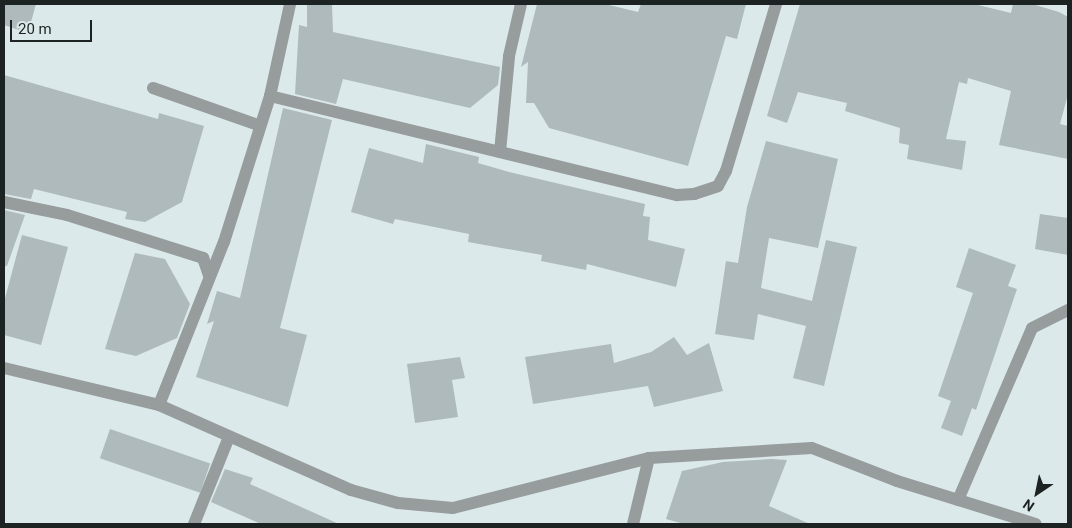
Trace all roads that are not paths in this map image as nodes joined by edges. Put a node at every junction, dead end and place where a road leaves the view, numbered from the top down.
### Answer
1 (290, 4) edge
2 (521, 4) edge
3 (776, 4) edge
4 (153, 88) dead end
5 (270, 96) junction
6 (258, 125) junction
7 (500, 152) junction
8 (4, 202) edge
9 (209, 275) junction
10 (1068, 310) edge
11 (4, 368) edge
12 (159, 404) junction
13 (229, 436) junction
14 (648, 458) junction
15 (958, 500) junction
16 (194, 524) edge
17 (633, 524) edge
18 (1036, 524) edge

1 - 5 street
2 - 7 street
3 - 7 street
4 - 6 street
5 - 6 street
5 - 7 street
6 - 9 street
8 - 9 street
9 - 12 street
10 - 15 street
11 - 12 street
12 - 13 street
13 - 14 street
13 - 16 street
14 - 15 street
14 - 17 street
15 - 18 street

